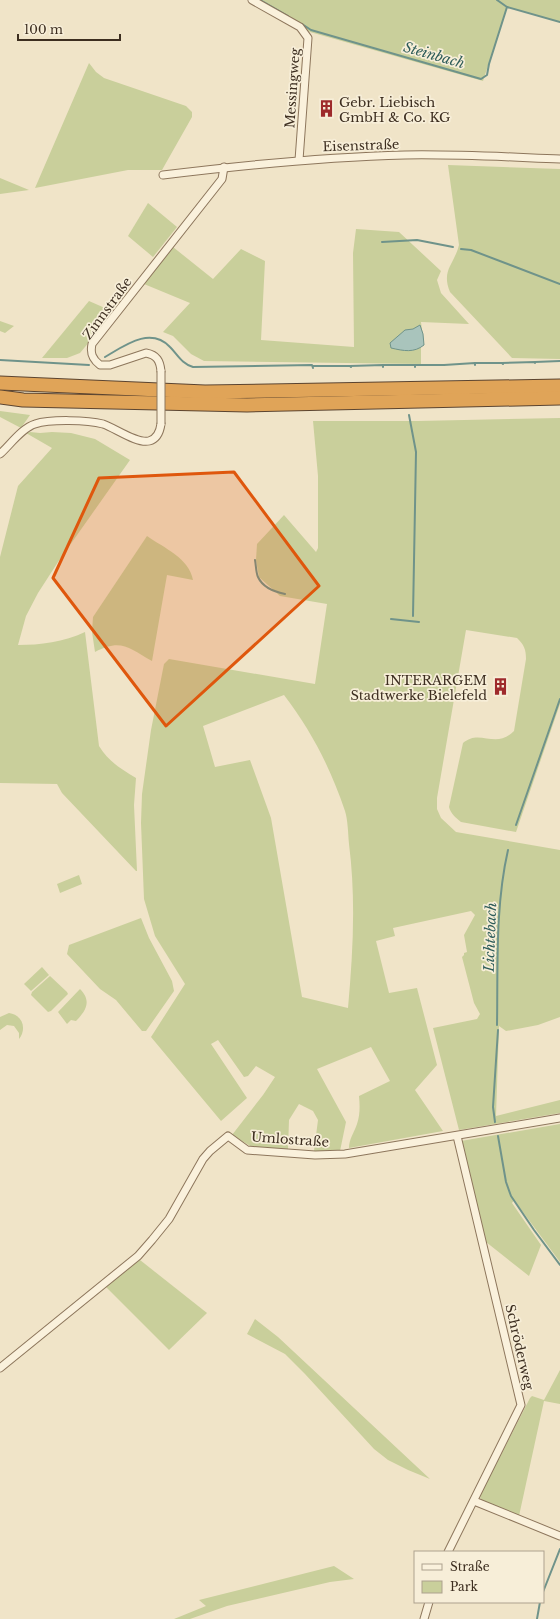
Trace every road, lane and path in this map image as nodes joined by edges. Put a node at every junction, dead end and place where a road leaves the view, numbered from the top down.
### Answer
1 (252, 0) edge
2 (560, 159) edge
3 (299, 160) junction
4 (224, 167) junction
5 (163, 175) dead end
6 (0, 383) edge
7 (560, 386) edge
8 (0, 397) edge
9 (560, 398) edge
10 (0, 454) edge
11 (560, 1118) edge
12 (457, 1136) junction
13 (0, 1368) edge
14 (474, 1501) junction
15 (560, 1536) edge
16 (449, 1551) edge
17 (429, 1603) edge
18 (424, 1619) edge

1 - 3 street, Messingweg
2 - 3 street, Eisenstraße
3 - 4 street, Eisenstraße
4 - 5 street, Eisenstraße
4 - 10 street, Zinnstraße, bridge
6 - 7 highway
8 - 9 highway
11 - 12 street, Umlostraße
12 - 13 street, Umlostraße
12 - 14 street, Schröderweg
14 - 15 street
14 - 16 street, Schröderweg
17 - 18 street

